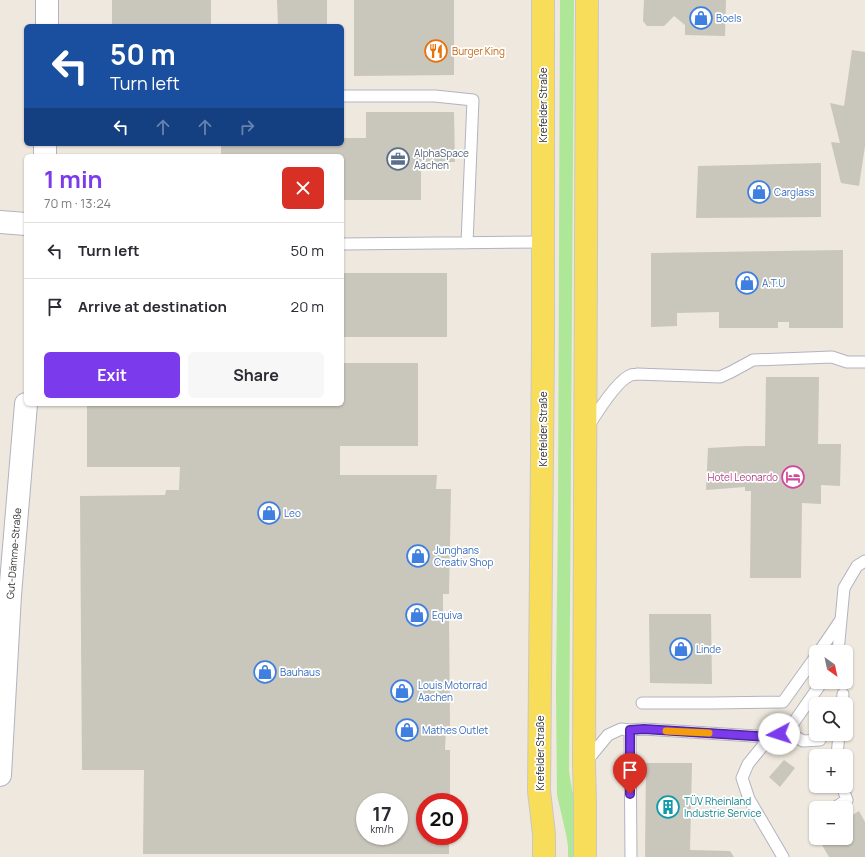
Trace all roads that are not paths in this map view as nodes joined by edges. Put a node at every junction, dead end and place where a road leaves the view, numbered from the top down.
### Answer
1 (47, 0) edge
2 (543, 0) edge
3 (587, 0) edge
4 (47, 24) edge
5 (344, 96) edge
6 (0, 222) edge
7 (24, 224) edge
8 (543, 242) junction
9 (468, 243) junction
10 (344, 244) edge
11 (865, 362) edge
12 (26, 406) edge
13 (585, 431) junction
14 (861, 563) edge
15 (5, 594) edge
16 (842, 620) junction
17 (824, 645) edge
18 (839, 645) edge
19 (809, 666) edge
20 (817, 689) edge
21 (642, 702) dead end
22 (630, 730) junction
23 (787, 732) junction
24 (770, 737) junction
25 (812, 741) edge
26 (0, 763) edge
27 (584, 764) junction
28 (544, 857) edge
29 (585, 857) edge
30 (630, 857) edge
31 (783, 857) edge

1 - 4 street
2 - 8 main road, Krefelder Straße
3 - 13 main road
5 - 9 lane
6 - 7 street
8 - 9 lane
8 - 28 main road, Krefelder Straße
9 - 10 lane
11 - 13 lane
12 - 15 street, Gut-Dämme-Straße
13 - 27 main road
14 - 16 lane
15 - 26 street, Gut-Dämme-Straße
16 - 17 lane
16 - 18 lane
19 - 21 lane
20 - 23 lane
22 - 24 lane
22 - 27 lane
22 - 30 lane
23 - 24 lane
23 - 25 lane
24 - 31 lane
27 - 29 main road

